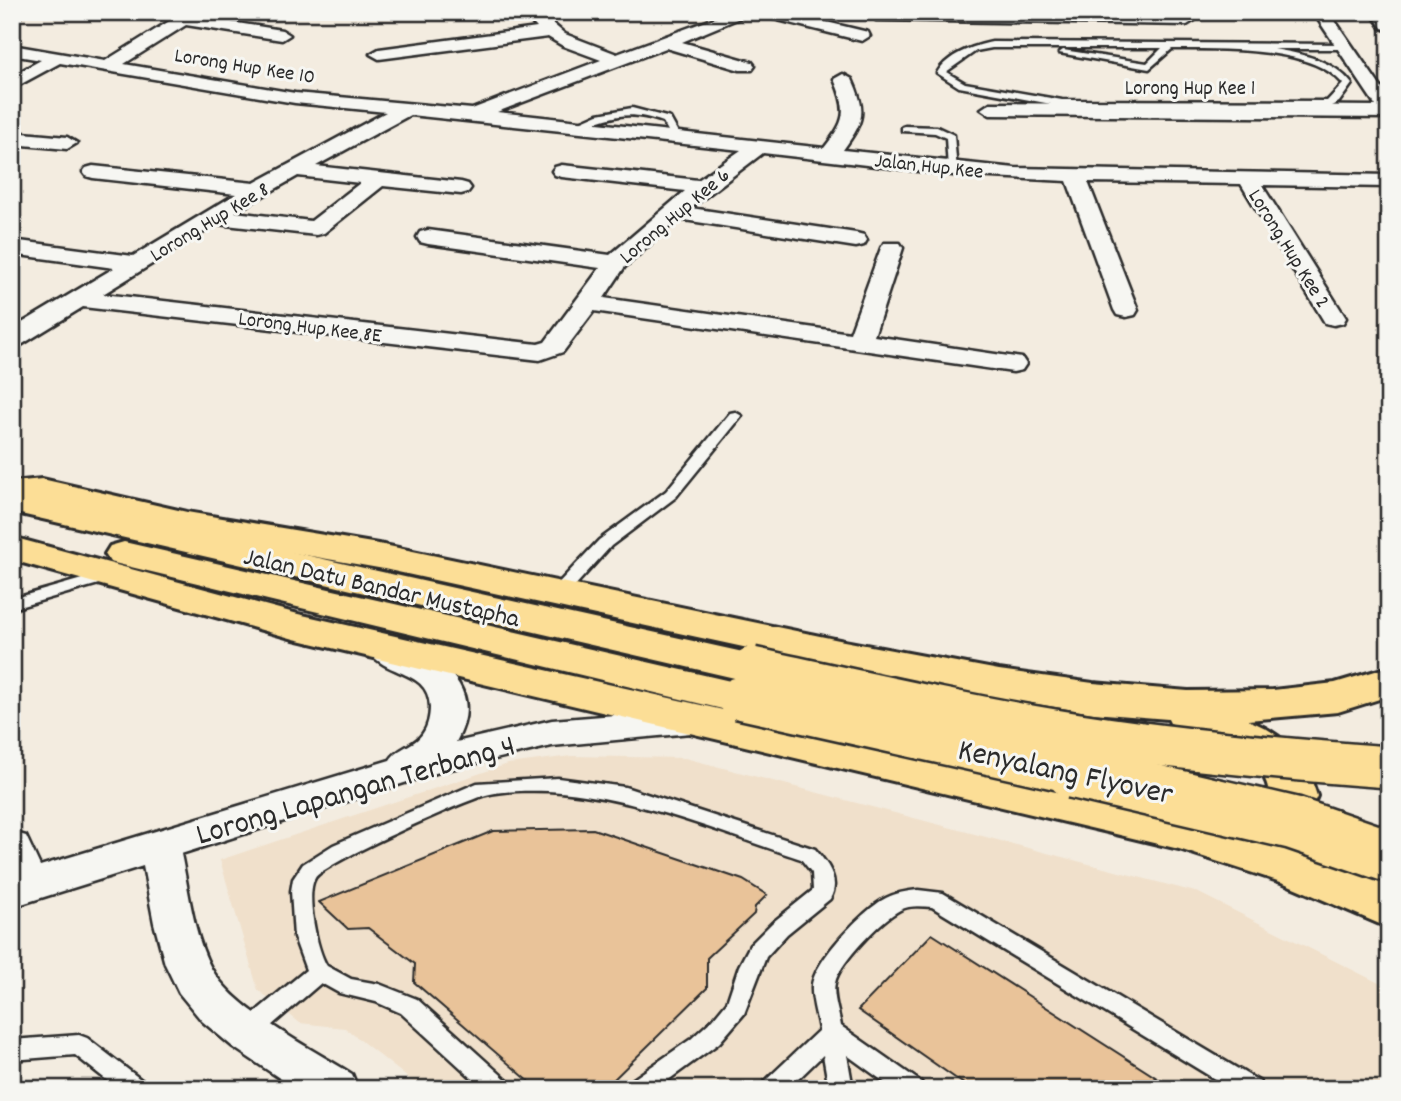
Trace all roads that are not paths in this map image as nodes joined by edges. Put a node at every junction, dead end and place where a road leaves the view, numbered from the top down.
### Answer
1 (20, 12) edge
2 (530, 12) edge
3 (746, 12) edge
4 (764, 12) edge
5 (1321, 12) edge
6 (1380, 12) edge
7 (12, 15) edge
8 (191, 16) edge
9 (882, 17) dead end
10 (1187, 21) edge
11 (1389, 24) edge
12 (548, 32) junction
13 (282, 35) dead end
14 (862, 36) dead end
15 (669, 43) junction
16 (1030, 45) junction
17 (1171, 45) junction
18 (1239, 46) junction
19 (12, 50) edge
20 (1347, 50) junction
21 (1285, 53) junction
22 (379, 54) dead end
23 (57, 58) junction
24 (617, 60) junction
25 (108, 66) junction
26 (746, 66) dead end
27 (843, 79) dead end
28 (12, 83) edge
29 (408, 108) junction
30 (509, 109) junction
31 (990, 109) dead end
32 (1388, 111) edge
33 (471, 115) joint
34 (905, 129) dead end
35 (12, 138) edge
36 (67, 143) dead end
37 (761, 146) junction
38 (830, 154) junction
39 (953, 169) junction
40 (298, 170) junction
41 (93, 172) dead end
42 (562, 172) dead end
43 (1075, 175) junction
44 (1247, 178) junction
45 (378, 179) junction
46 (1389, 181) edge
47 (702, 187) junction
48 (461, 188) dead end
49 (257, 190) junction
50 (675, 212) junction
51 (217, 217) junction
52 (428, 237) dead end
53 (856, 240) dead end
54 (12, 247) edge
55 (892, 248) dead end
56 (615, 262) junction
57 (138, 264) junction
58 (80, 299) junction
59 (589, 303) junction
60 (1126, 310) dead end
61 (1334, 318) dead end
62 (12, 340) edge
63 (859, 342) junction
64 (540, 352) joint
65 (1013, 364) dead end
66 (735, 416) dead end
67 (12, 493) edge
68 (12, 501) edge
69 (12, 527) edge
70 (12, 548) edge
71 (116, 574) junction
72 (557, 594) junction
73 (12, 604) edge
74 (362, 642) junction
75 (1389, 681) edge
76 (732, 695) junction
77 (1171, 705) junction
78 (1389, 766) edge
79 (388, 773) junction
80 (1215, 842) junction
81 (159, 845) junction
82 (12, 847) edge
83 (1389, 856) edge
84 (20, 888) edge
85 (1389, 908) edge
86 (319, 972) junction
87 (249, 1031) junction
88 (832, 1032) junction
89 (12, 1051) edge
90 (136, 1089) edge
91 (335, 1089) edge
92 (501, 1089) edge
93 (637, 1089) edge
94 (772, 1089) edge
95 (841, 1089) edge
96 (913, 1089) edge
97 (1252, 1089) edge

1 - 7 street
2 - 12 street
3 - 15 street
4 - 14 street
5 - 20 street
6 - 11 main road
8 - 13 street
8 - 25 street
9 - 10 street
12 - 22 street
12 - 24 street
15 - 24 street
15 - 26 street
16 - 17 lane
16 - 17 lane
16 - 21 lane
17 - 18 lane
18 - 20 lane
18 - 21 lane
19 - 23 street, Lorong Hup Kee 10
20 - 21 lane
20 - 32 street
23 - 25 street, Lorong Hup Kee 10
23 - 28 street
24 - 30 street
25 - 29 street, Lorong Hup Kee 10
27 - 38 street
29 - 33 street, Lorong Hup Kee 10
29 - 40 street, Lorong Hup Kee 8
30 - 33 street, Jalan Hup Kee
30 - 37 street, Jalan Hup Kee
31 - 32 street, Lorong Hup Kee 1
34 - 39 lane
35 - 36 street
37 - 38 street, Jalan Hup Kee
37 - 47 street, Lorong Hup Kee 6
38 - 39 street, Jalan Hup Kee
39 - 43 street, Jalan Hup Kee
40 - 45 street
40 - 49 street, Lorong Hup Kee 8
41 - 49 street
42 - 47 street
43 - 44 street, Jalan Hup Kee
43 - 60 street
44 - 46 street, Jalan Hup Kee
44 - 61 street, Lorong Hup Kee 2
45 - 48 street
45 - 51 street
47 - 50 street, Lorong Hup Kee 6
49 - 51 street, Lorong Hup Kee 8
50 - 53 street
50 - 56 street, Lorong Hup Kee 6
51 - 57 street, Lorong Hup Kee 8
52 - 56 street
54 - 57 street
55 - 63 street
56 - 59 street, Lorong Hup Kee 6
57 - 58 street, Lorong Hup Kee 8
58 - 62 street, Lorong Hup Kee 8
58 - 64 street, Lorong Hup Kee 8E
59 - 63 street
59 - 64 street, Lorong Hup Kee 6
63 - 65 street
66 - 72 lane
67 - 72 main road
68 - 76 main road, Jalan Datu Bandar Mustapha
69 - 76 main road, Jalan Datu Bandar Mustapha
70 - 71 main road
71 - 73 lane
71 - 74 main road
72 - 77 main road
74 - 76 main road
74 - 79 street
75 - 77 main road
76 - 78 main road, Kenyalang Flyover, bridge
76 - 79 street, Lorong Lapangan Terbang 4
76 - 80 main road
76 - 83 main road, Kenyalang Flyover, bridge
77 - 80 main road
79 - 81 street, Lorong Lapangan Terbang 4
80 - 85 main road
81 - 84 street, Lorong Lapangan Terbang 4
81 - 87 street
82 - 84 street
86 - 87 lane
86 - 92 lane
86 - 93 lane
87 - 91 street
88 - 94 lane
88 - 95 lane
88 - 96 lane
88 - 97 lane
89 - 90 lane

